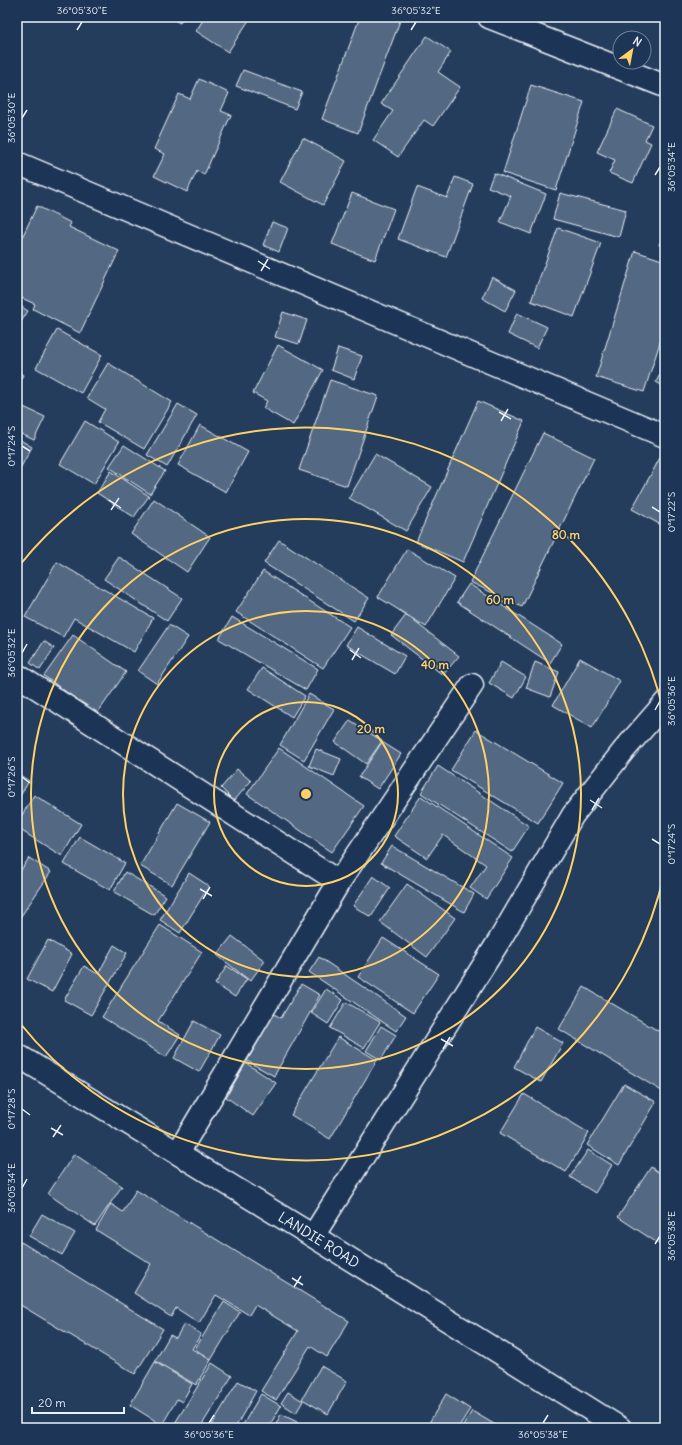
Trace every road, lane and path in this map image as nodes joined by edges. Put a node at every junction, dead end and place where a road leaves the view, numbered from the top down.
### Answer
1 (489, 17) edge
2 (665, 86) edge
3 (17, 164) edge
4 (665, 436) edge
5 (17, 675) edge
6 (472, 685) dead end
7 (665, 703) edge
8 (339, 882) junction
9 (17, 1055) edge
10 (178, 1153) junction
11 (313, 1236) junction
12 (620, 1428) edge

1 - 2 street
3 - 4 street
5 - 8 street
6 - 8 street
7 - 11 street
8 - 10 street
9 - 10 street, LANDIE ROAD
10 - 11 street, LANDIE ROAD
11 - 12 street, LANDIE ROAD

